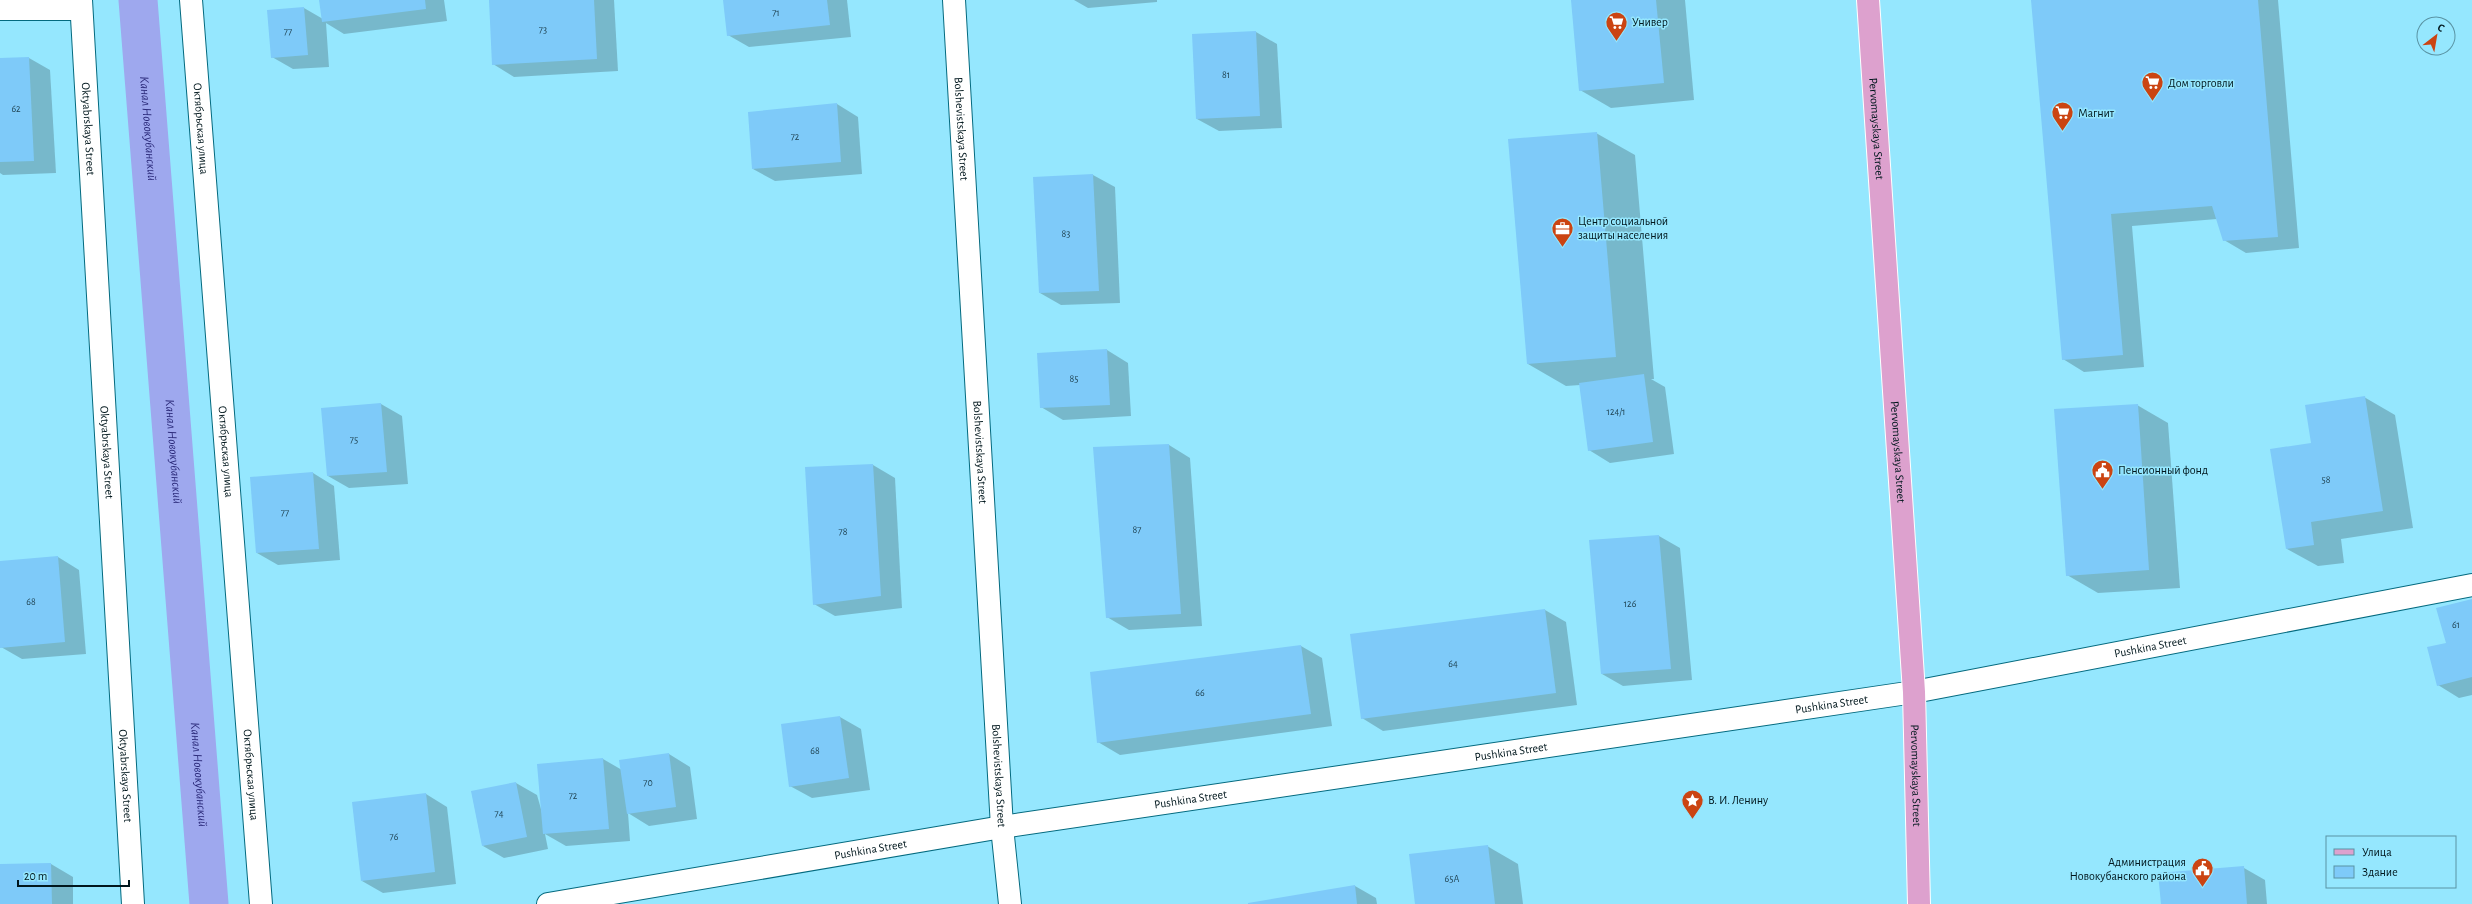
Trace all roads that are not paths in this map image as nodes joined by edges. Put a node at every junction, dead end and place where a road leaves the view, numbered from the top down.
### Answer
1 (191, 0) edge
2 (954, 0) edge
3 (1868, 0) edge
4 (81, 4) edge
5 (0, 9) edge
6 (2472, 585) edge
7 (1914, 692) junction
8 (1002, 826) junction
9 (133, 904) edge
10 (261, 904) edge
11 (548, 904) edge
12 (1010, 904) edge
13 (1919, 904) edge

1 - 10 street, Октябрьская улица
2 - 8 street, Bolshevistskaya Street
3 - 7 main road, Pervomayskaya Street
4 - 5 street
4 - 9 street, Oktyabrskaya Street
6 - 7 street, Pushkina Street
7 - 8 street, Pushkina Street
7 - 13 main road, Pervomayskaya Street
8 - 11 street, Pushkina Street
8 - 12 street, Bolshevistskaya Street

